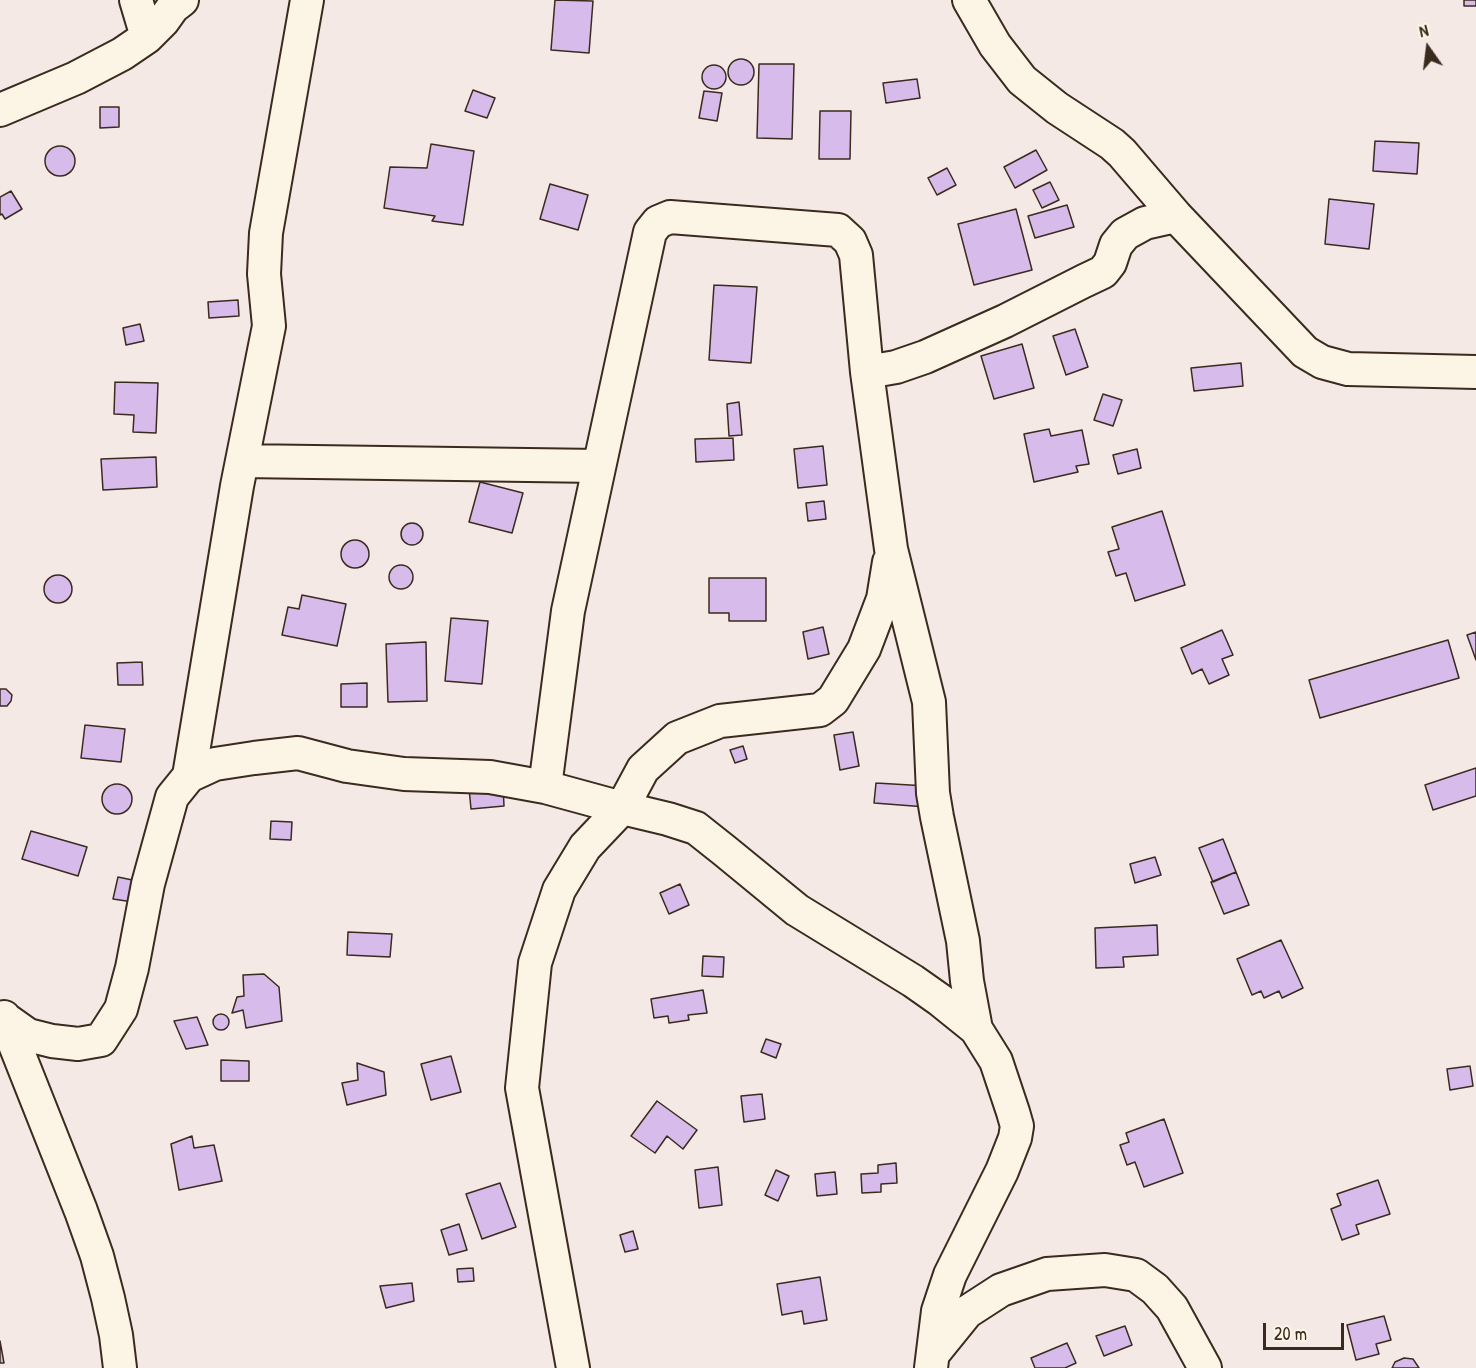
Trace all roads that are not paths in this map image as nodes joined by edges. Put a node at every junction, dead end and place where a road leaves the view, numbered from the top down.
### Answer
1 (136, 0) edge
2 (182, 0) edge
3 (307, 0) edge
4 (969, 0) edge
5 (147, 37) junction
6 (0, 110) edge
7 (1176, 216) junction
8 (867, 372) junction
9 (1476, 372) edge
10 (242, 461) junction
11 (599, 466) junction
12 (891, 549) junction
13 (189, 776) junction
14 (545, 787) junction
15 (621, 808) junction
16 (2, 1014) edge
17 (976, 1029) junction
18 (932, 1361) edge
19 (120, 1368) edge
20 (573, 1368) edge
21 (1205, 1368) edge

1 - 5 street
2 - 5 street
3 - 10 street
4 - 7 street
5 - 6 street
7 - 8 street
7 - 9 street
8 - 11 street
8 - 12 street
10 - 11 street
10 - 13 street
11 - 14 street
12 - 15 street
12 - 17 street
13 - 14 street
13 - 16 street
14 - 15 street
15 - 17 street
15 - 20 street
16 - 19 street
17 - 18 street
18 - 21 street

